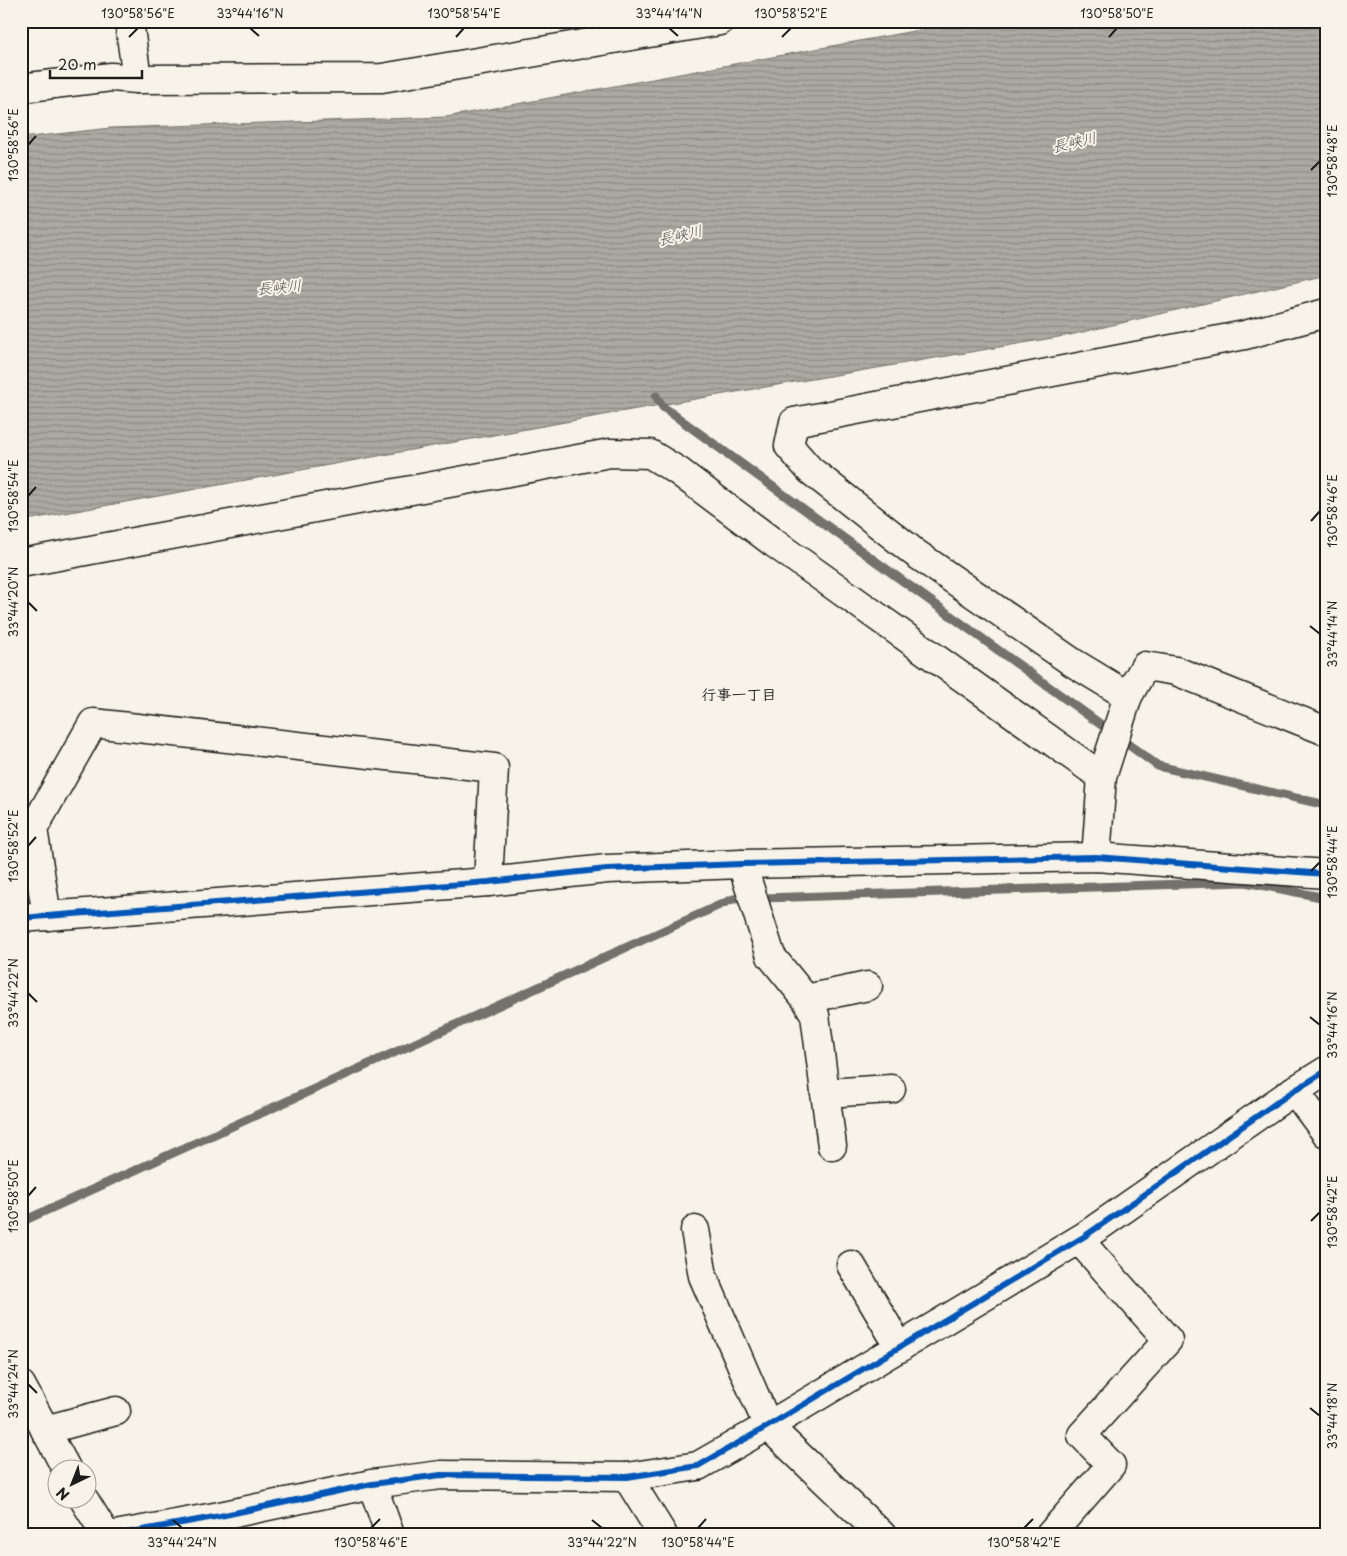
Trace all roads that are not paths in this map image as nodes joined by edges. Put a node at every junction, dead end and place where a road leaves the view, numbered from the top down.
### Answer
1 (129, 21) edge
2 (720, 21) edge
3 (614, 31) edge
4 (137, 79) junction
5 (21, 88) edge
6 (1326, 313) edge
7 (21, 563) edge
8 (1128, 696) junction
9 (1326, 731) edge
10 (1105, 768) junction
11 (1096, 858) junction
12 (742, 864) junction
13 (1326, 874) edge
14 (488, 882) junction
15 (34, 917) edge
16 (868, 986) dead end
17 (806, 999) junction
18 (1326, 1071) edge
19 (891, 1089) dead end
20 (1294, 1090) junction
21 (825, 1094) junction
22 (1326, 1133) edge
23 (832, 1146) dead end
24 (695, 1230) dead end
25 (1078, 1240) junction
26 (852, 1265) dead end
27 (900, 1348) junction
28 (21, 1385) edge
29 (116, 1411) dead end
30 (768, 1426) junction
31 (45, 1430) junction
32 (60, 1458) edge
33 (627, 1477) junction
34 (372, 1484) junction
35 (89, 1508) edge
36 (224, 1526) edge
37 (106, 1535) edge
38 (115, 1535) edge
39 (390, 1535) edge
40 (663, 1535) edge
41 (882, 1535) edge
42 (1050, 1535) edge

1 - 4 street
2 - 3 street
3 - 4 street
4 - 5 street
6 - 8 street
7 - 10 street
8 - 9 street
8 - 10 street
10 - 11 street
11 - 12 street
11 - 13 street
12 - 14 street
12 - 17 street
14 - 15 street
14 - 15 street
16 - 17 street
17 - 21 street
18 - 20 street
19 - 21 street
20 - 22 street
20 - 25 street
21 - 23 street
24 - 30 street
25 - 27 street
25 - 42 street
26 - 27 street
27 - 30 street
28 - 31 street
29 - 31 street
30 - 33 street
30 - 41 street
31 - 32 street
33 - 34 street
33 - 40 street
34 - 36 street
34 - 39 street
35 - 37 street
36 - 38 street

